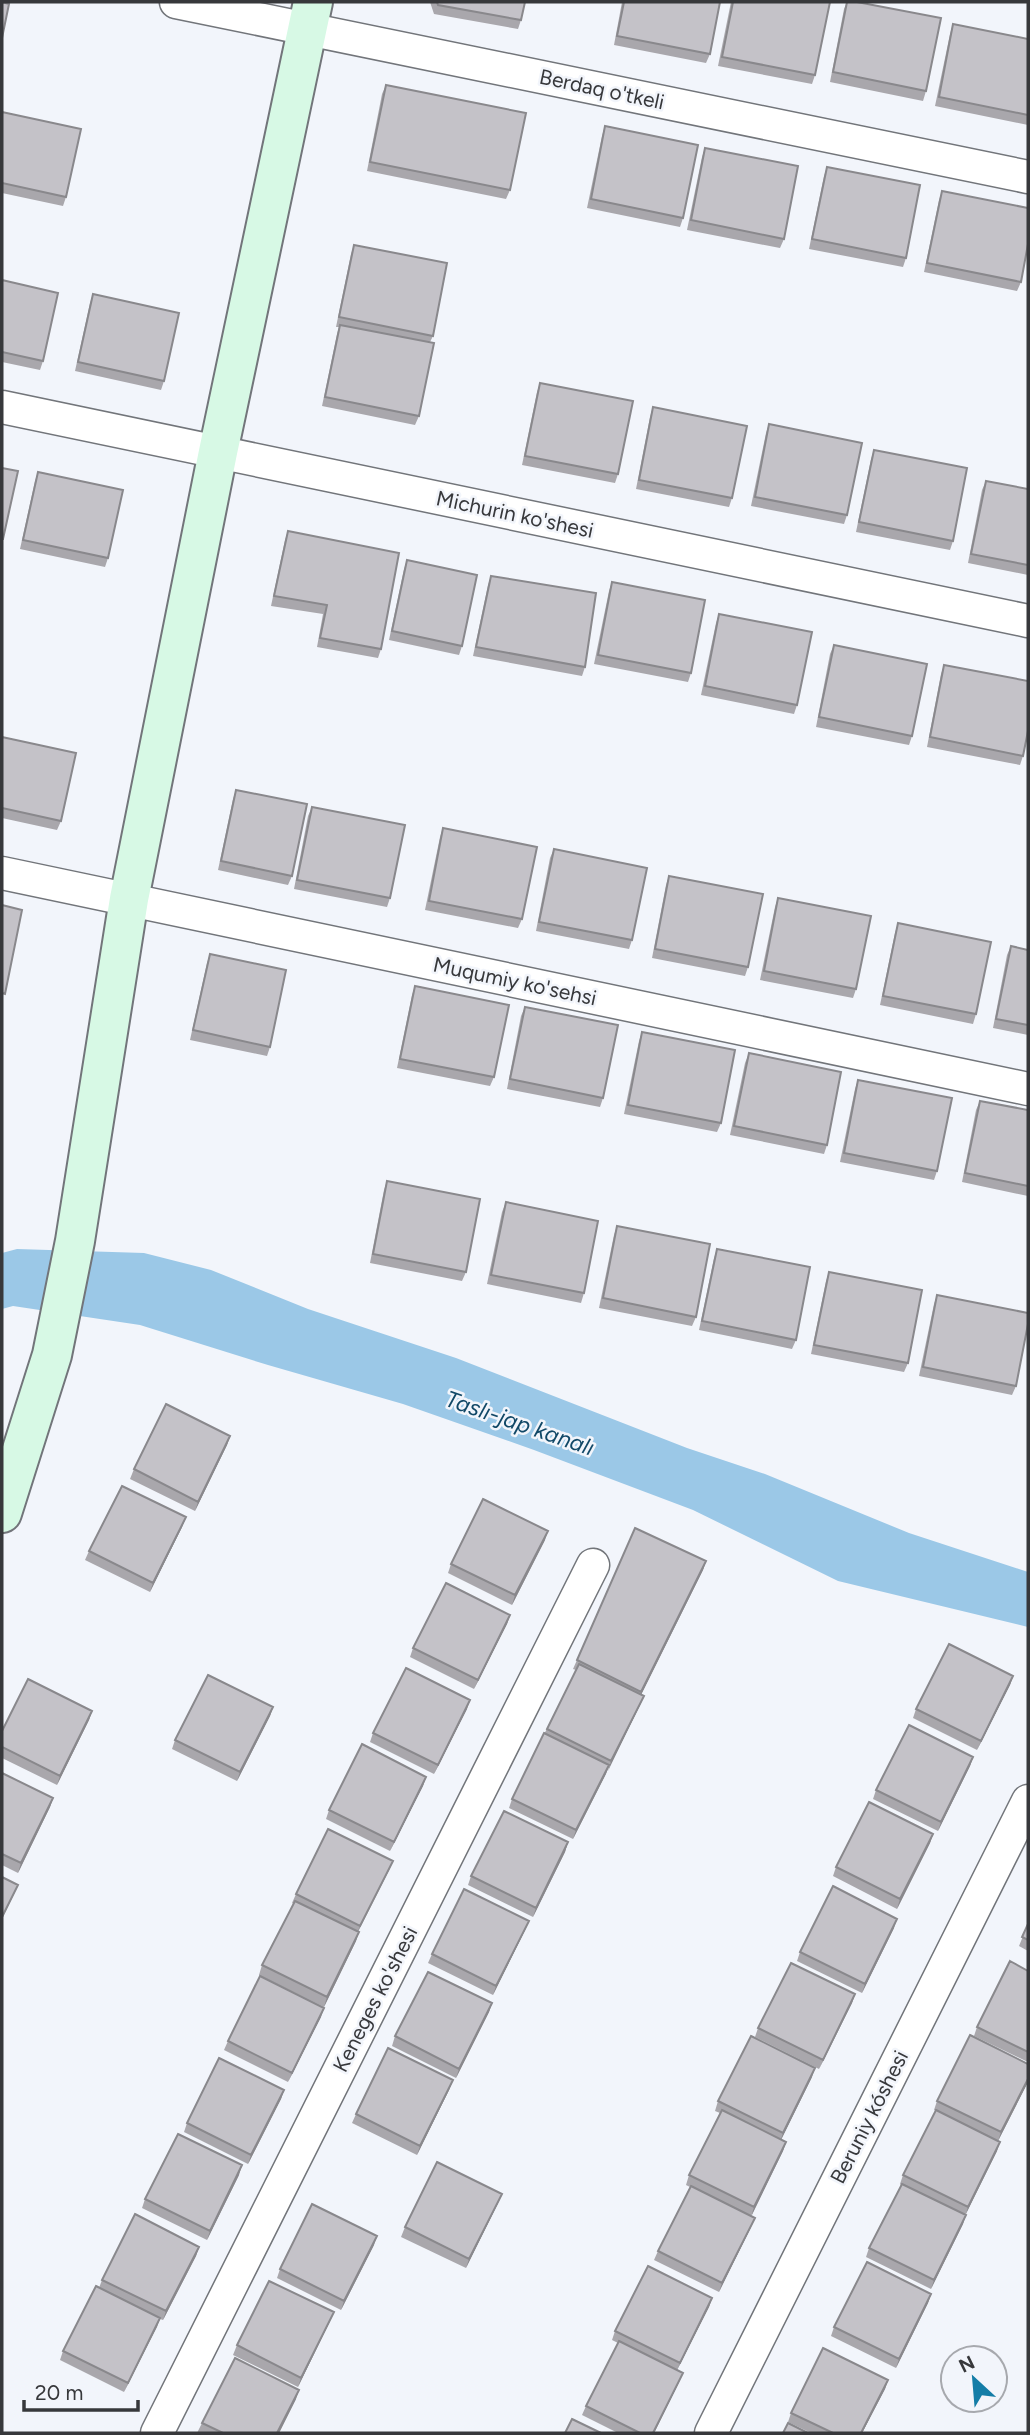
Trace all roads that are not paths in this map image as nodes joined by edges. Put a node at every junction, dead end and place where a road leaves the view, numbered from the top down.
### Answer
1 (176, 2) edge
2 (309, 15) edge
3 (1028, 177) edge
4 (2, 407) edge
5 (218, 452) junction
6 (1028, 621) edge
7 (2, 873) edge
8 (130, 899) junction
9 (1028, 1089) edge
10 (2, 1513) edge
11 (593, 1565) dead end
12 (1028, 1801) edge
13 (157, 2433) edge
14 (711, 2433) edge

1 - 2 street, Berdaq o'tkeli
2 - 3 street, Berdaq o'tkeli
2 - 5 street
4 - 5 street, Michurin ko'shesi
5 - 6 street, Michurin ko'shesi
5 - 8 street
7 - 8 street, Muqumiy ko'sehsi
8 - 9 street, Muqumiy ko'sehsi
8 - 10 street
11 - 13 street, Keneges ko'shesi
12 - 14 street, Beruniy kóshesi

